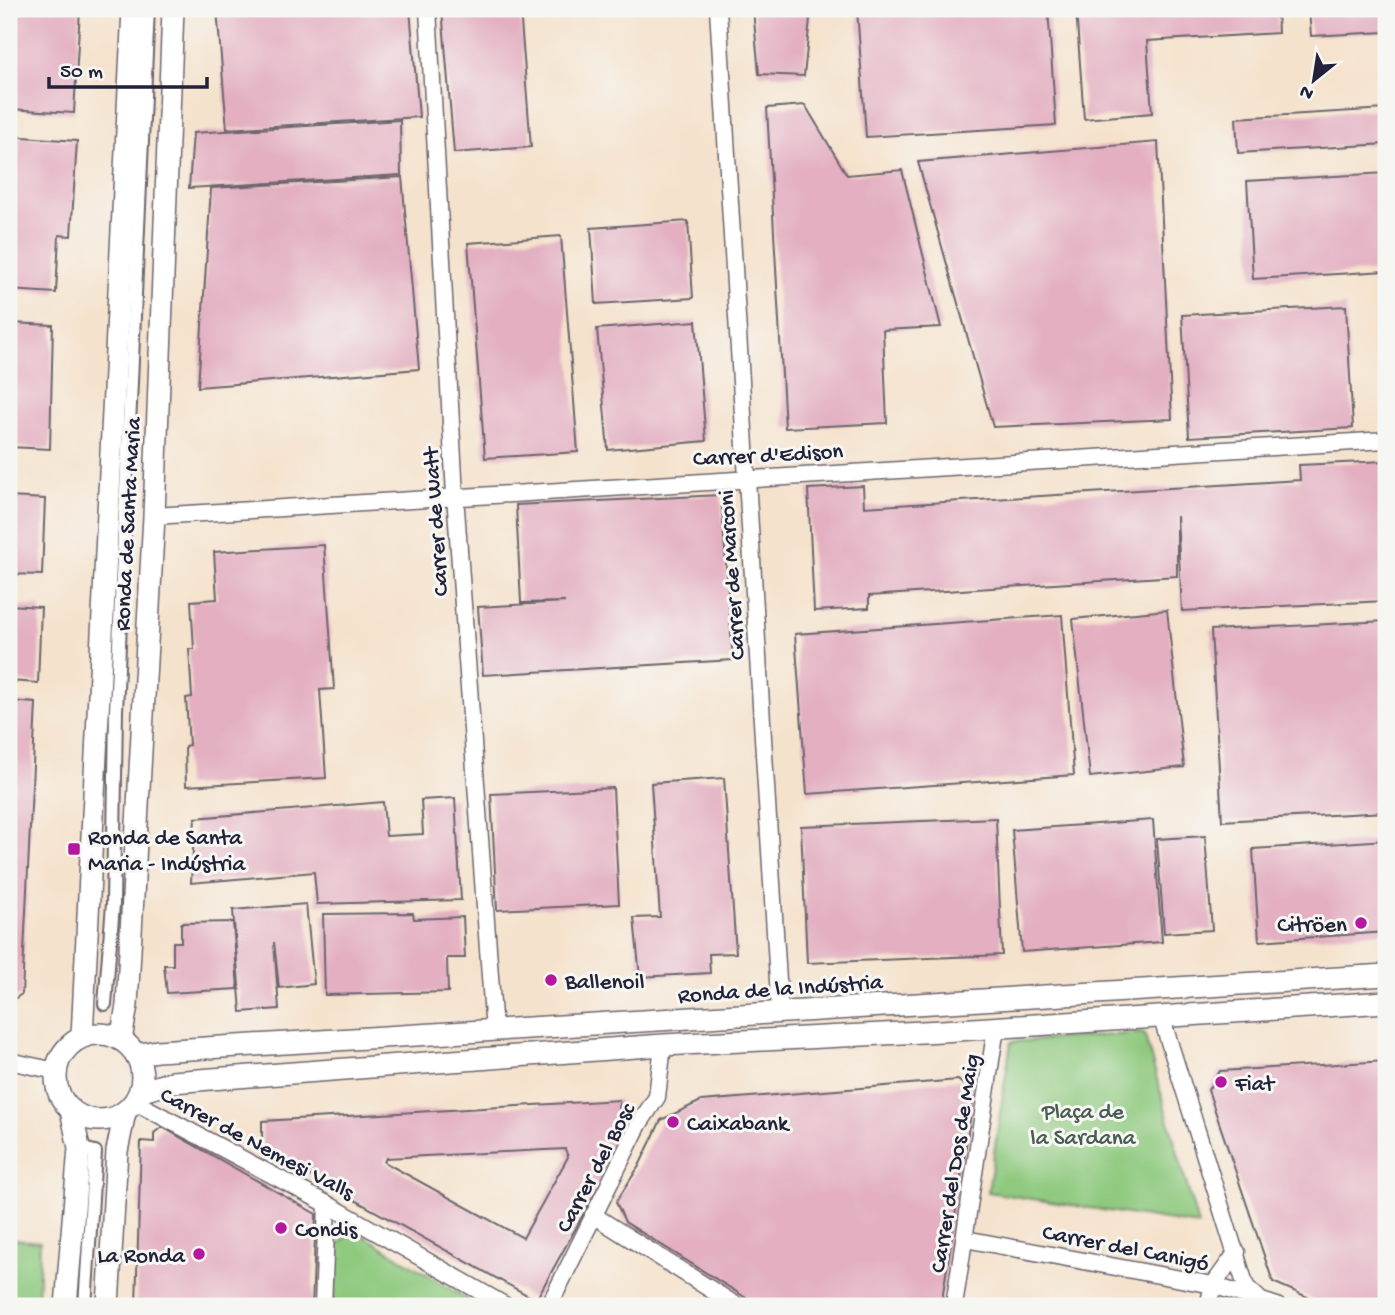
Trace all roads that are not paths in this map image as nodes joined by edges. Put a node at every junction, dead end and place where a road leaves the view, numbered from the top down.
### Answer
1 (133, 9) edge
2 (148, 9) edge
3 (173, 9) edge
4 (428, 9) edge
5 (718, 9) edge
6 (1386, 440) edge
7 (747, 477) junction
8 (455, 495) junction
9 (154, 516) junction
10 (1386, 975) edge
11 (1386, 1002) edge
12 (104, 1004) dead end
13 (779, 1013) junction
14 (1161, 1016) junction
15 (996, 1027) junction
16 (494, 1031) junction
17 (82, 1037) junction
18 (121, 1040) junction
19 (663, 1045) junction
20 (136, 1055) junction
21 (9, 1061) edge
22 (56, 1071) junction
23 (134, 1102) junction
24 (71, 1110) junction
25 (95, 1150) dead end
26 (327, 1204) junction
27 (593, 1215) junction
28 (965, 1238) junction
29 (1237, 1252) junction
30 (1213, 1286) junction
31 (1258, 1298) junction
32 (66, 1306) edge
33 (85, 1306) edge
34 (108, 1306) edge
35 (323, 1306) edge
36 (506, 1306) edge
37 (548, 1306) edge
38 (737, 1306) edge
39 (954, 1306) edge
40 (1208, 1306) edge
41 (1277, 1306) edge

1 - 17 street, Ronda de Santa Maria
2 - 12 street, Ronda de Santa Maria
3 - 9 street, Ronda de Santa Maria
4 - 8 street, Carrer de Watt
5 - 7 street, Carrer de Marconi
6 - 7 street, Carrer d'Edison
7 - 8 street, Carrer d'Edison
7 - 13 street, Carrer de Marconi
8 - 9 street, Carrer d'Edison
8 - 16 street, Carrer de Watt
9 - 18 street, Ronda de Santa Maria
10 - 13 street, Ronda de la Indústria
11 - 14 street
13 - 16 street, Ronda de la Indústria
14 - 15 street
14 - 29 street
15 - 19 street
15 - 28 street, Carrer del Dos de Maig
16 - 20 street, Ronda de la Indústria
17 - 18 street
17 - 22 street
18 - 20 street
19 - 23 street
19 - 27 street, Carrer del Bosc
20 - 23 street
21 - 22 street
22 - 24 street
23 - 24 street
23 - 26 street, Carrer de Nemesi Valls
23 - 34 street
24 - 32 street
25 - 33 street
26 - 35 street
26 - 36 street, Carrer de Nemesi Valls
27 - 37 street, Carrer del Bosc
27 - 38 street
28 - 30 street, Carrer del Canigó
28 - 39 street, Carrer del Dos de Maig
29 - 30 street
29 - 31 street
30 - 31 street, Carrer del Canigó
30 - 40 street
31 - 41 street, Carrer del Canigó

